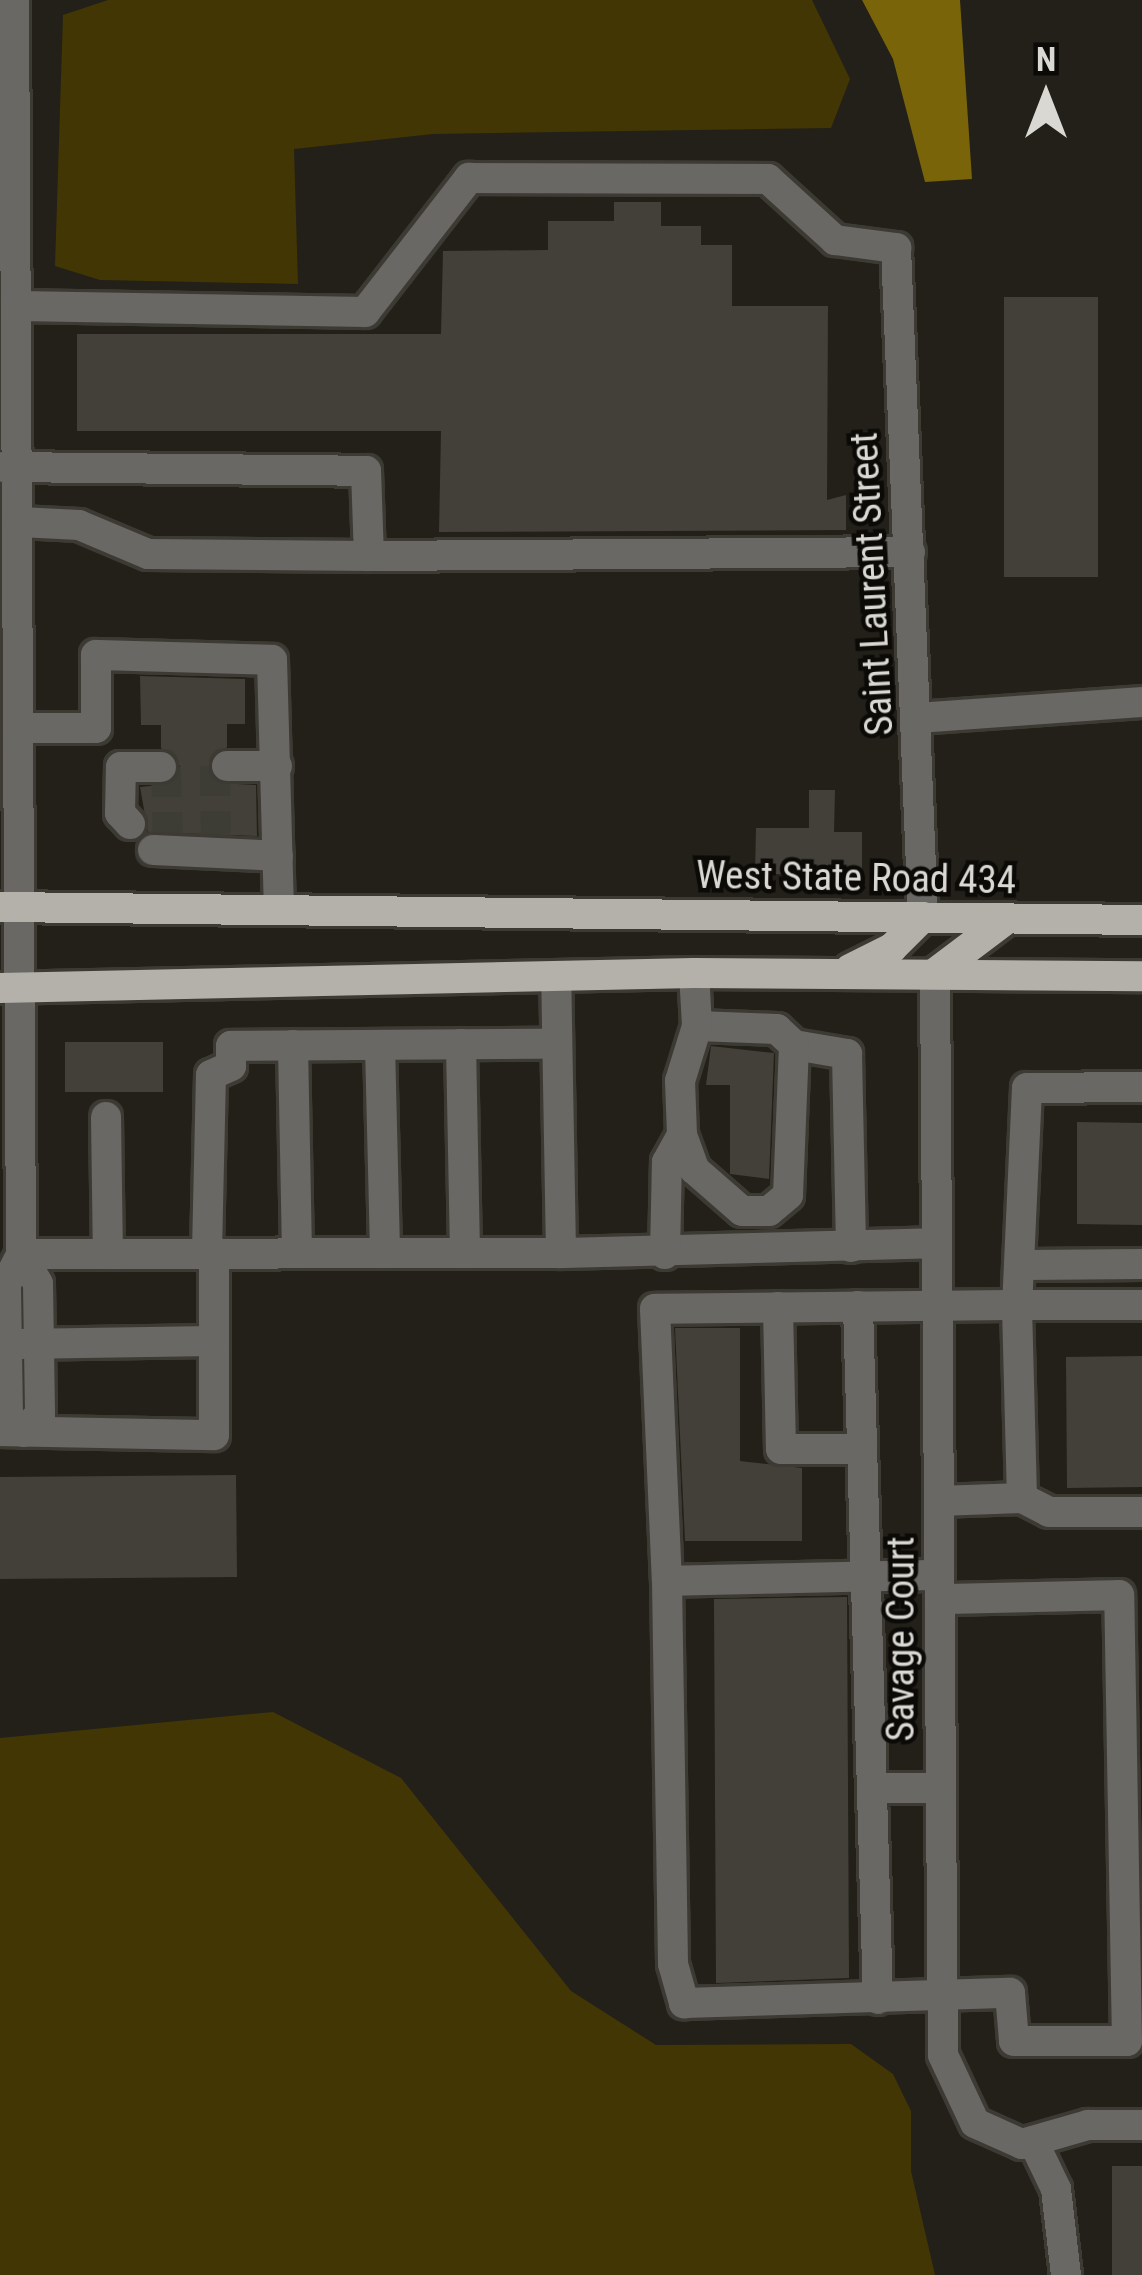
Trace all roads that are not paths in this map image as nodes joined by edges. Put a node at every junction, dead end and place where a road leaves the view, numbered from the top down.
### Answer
1 (14, 0) edge
2 (19, 306) junction
3 (10, 466) edge
4 (20, 522) junction
5 (910, 552) junction
6 (369, 556) junction
7 (1139, 704) edge
8 (918, 718) junction
9 (21, 728) junction
10 (96, 728) junction
11 (227, 766) dead end
12 (278, 766) junction
13 (121, 767) junction
14 (161, 767) dead end
15 (130, 824) dead end
16 (163, 852) dead end
17 (278, 856) junction
18 (10, 907) edge
19 (279, 910) junction
20 (923, 917) junction
21 (1008, 918) junction
22 (1142, 920) edge
23 (844, 972) junction
24 (694, 973) junction
25 (934, 973) junction
26 (556, 976) junction
27 (1142, 976) edge
28 (11, 988) edge
29 (697, 1026) junction
30 (460, 1044) junction
31 (557, 1044) junction
32 (293, 1045) junction
33 (380, 1045) junction
34 (794, 1045) junction
35 (1142, 1087) edge
36 (106, 1117) dead end
37 (682, 1135) junction
38 (10, 1211) edge
39 (937, 1243) junction
40 (851, 1246) junction
41 (211, 1251) junction
42 (297, 1252) junction
43 (385, 1252) junction
44 (465, 1252) junction
45 (108, 1253) junction
46 (561, 1253) junction
47 (665, 1254) junction
48 (10, 1256) edge
49 (1142, 1264) edge
50 (1026, 1265) junction
51 (1017, 1305) junction
52 (1142, 1305) edge
53 (858, 1306) junction
54 (778, 1307) junction
55 (937, 1307) junction
56 (214, 1341) junction
57 (39, 1344) junction
58 (4, 1345) edge
59 (12, 1431) edge
60 (862, 1449) junction
61 (1022, 1498) junction
62 (939, 1501) junction
63 (1142, 1512) edge
64 (866, 1577) junction
65 (667, 1581) junction
66 (939, 1587) junction
67 (872, 1789) junction
68 (941, 1789) junction
69 (943, 1996) junction
70 (878, 1999) junction
71 (1142, 2125) edge
72 (1033, 2141) junction
73 (1066, 2275) edge

1 - 2 street
2 - 3 street
2 - 5 street, Saint Laurent Street
3 - 4 street
3 - 6 street
4 - 6 street
4 - 9 street
5 - 6 street
5 - 8 street, Saint Laurent Street
7 - 8 street
8 - 20 street, Saint Laurent Street
9 - 10 street
9 - 18 street
10 - 12 street
10 - 13 street
11 - 12 street
12 - 17 street
13 - 14 street
13 - 15 street
16 - 17 street
17 - 19 street
18 - 19 main road, West State Road 434
18 - 28 street
19 - 20 main road, West State Road 434
20 - 21 main road, West State Road 434
20 - 23 main road
21 - 22 main road, West State Road 434
21 - 25 main road
23 - 24 main road
23 - 25 main road
24 - 26 main road
24 - 29 street
25 - 27 main road
25 - 39 street, Savage Court
26 - 28 main road
26 - 31 street
28 - 38 street
29 - 34 street
29 - 37 street
30 - 31 street
30 - 33 street
30 - 44 street
31 - 46 street
32 - 33 street
32 - 41 street
32 - 42 street
33 - 43 street
34 - 37 street
34 - 40 street
35 - 50 street
36 - 45 street
37 - 47 street
38 - 48 street
39 - 40 street
39 - 55 street, Savage Court
40 - 47 street
41 - 42 street
41 - 45 street
41 - 56 street
42 - 43 street
43 - 44 street
44 - 46 street
45 - 48 street
46 - 47 street
48 - 57 street
48 - 58 street
49 - 50 street
50 - 51 street
51 - 52 street
51 - 55 street
51 - 61 street
53 - 54 street
53 - 55 street
53 - 60 street
54 - 60 street
54 - 65 street
55 - 62 street, Savage Court
56 - 57 street
56 - 59 street
57 - 58 street
57 - 59 street
58 - 59 street
60 - 64 street
61 - 62 street
61 - 63 street
62 - 66 street, Savage Court
64 - 65 street
64 - 66 street
64 - 67 street
65 - 70 street
66 - 68 street, Savage Court
66 - 69 street
67 - 68 street
67 - 70 street
68 - 69 street, Savage Court
69 - 70 street
69 - 72 street, Savage Court
71 - 72 street
72 - 73 street

